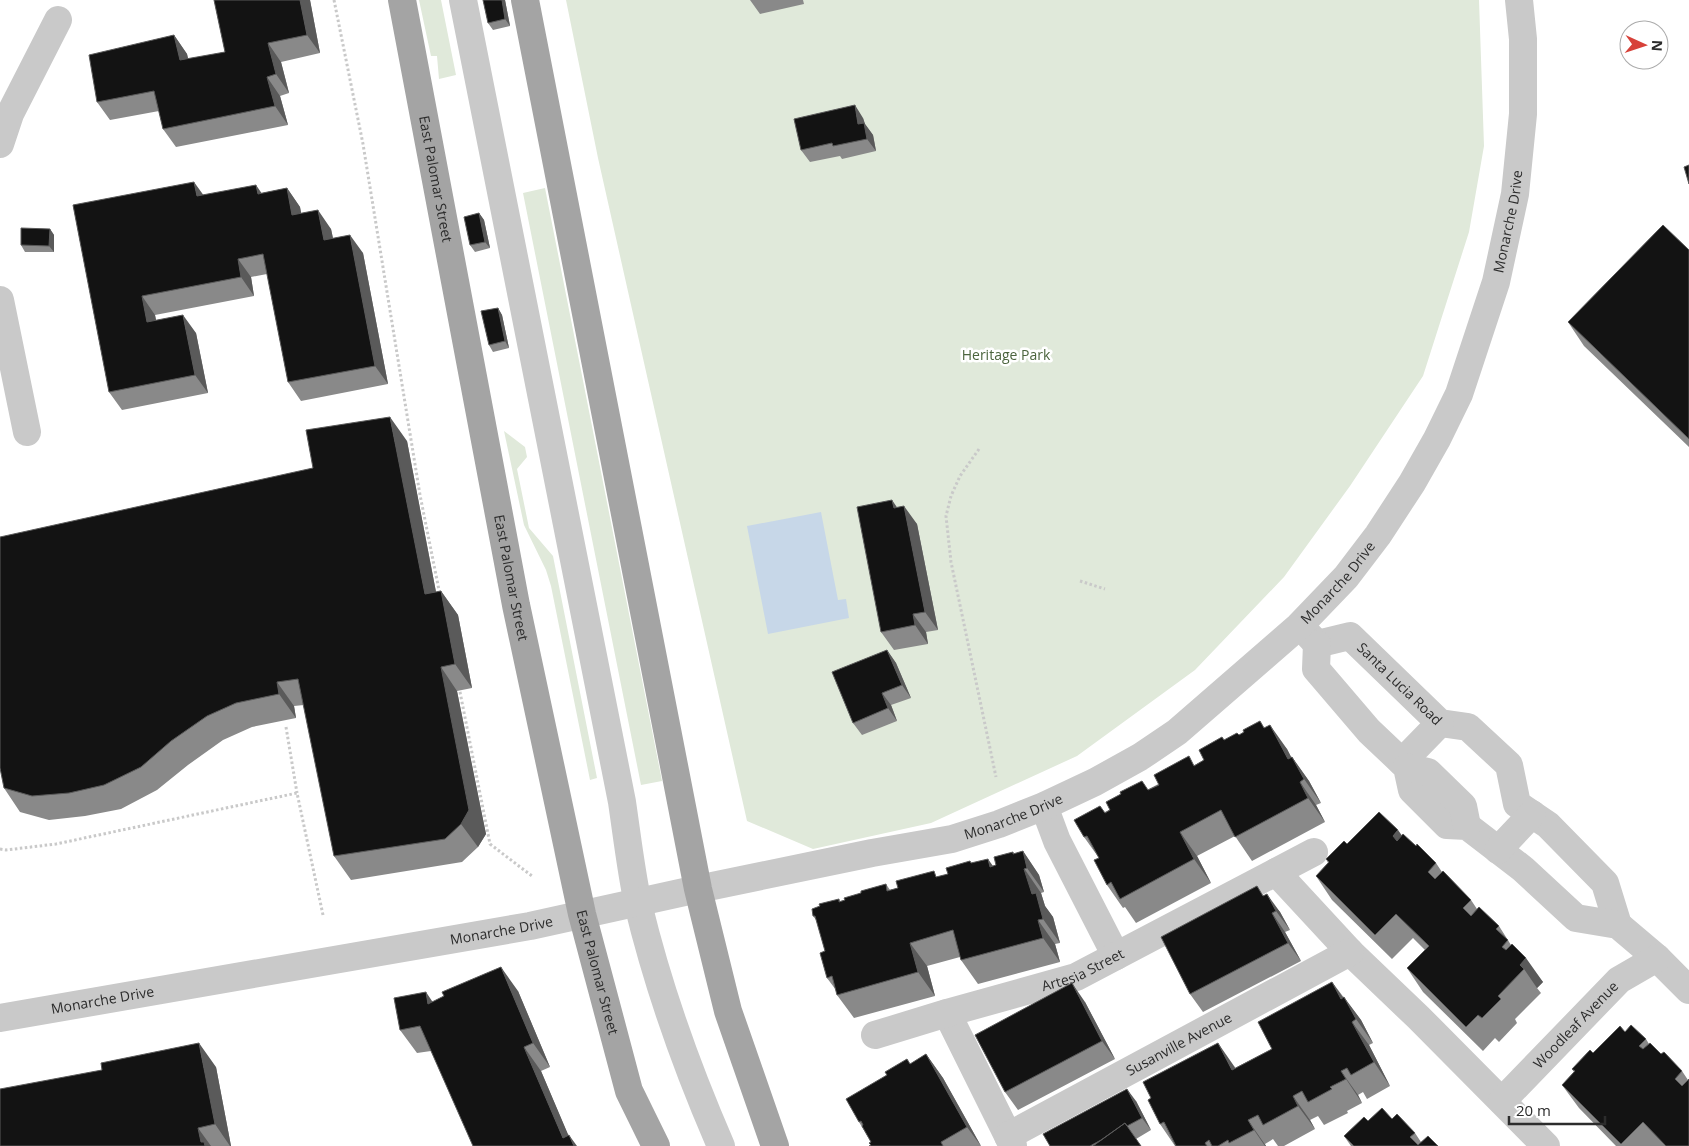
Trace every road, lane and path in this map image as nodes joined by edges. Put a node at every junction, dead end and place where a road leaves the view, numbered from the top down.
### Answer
1 (334, 0) edge
2 (402, 0) edge
3 (462, 0) edge
4 (525, 0) edge
5 (1519, 0) edge
6 (58, 20) dead end
7 (0, 144) edge
8 (0, 300) edge
9 (27, 432) dead end
10 (979, 449) dead end
11 (1080, 581) dead end
12 (1105, 589) dead end
13 (441, 602) edge
14 (1308, 635) junction
15 (457, 679) edge
16 (1440, 723) junction
17 (286, 727) dead end
18 (1404, 764) junction
19 (996, 777) dead end
20 (297, 793) junction
21 (1044, 806) junction
22 (1532, 814) junction
23 (0, 849) edge
24 (1498, 850) junction
25 (1314, 852) dead end
26 (1276, 872) junction
27 (532, 876) dead end
28 (698, 889) junction
29 (638, 902) junction
30 (582, 914) junction
31 (323, 915) dead end
32 (1618, 925) junction
33 (1350, 952) junction
34 (1116, 956) junction
35 (1657, 958) junction
36 (1689, 990) edge
37 (946, 1013) junction
38 (0, 1018) edge
39 (875, 1035) dead end
40 (1502, 1101) junction
41 (1010, 1141) edge
42 (656, 1146) edge
43 (721, 1146) edge
44 (775, 1146) edge
45 (1546, 1146) edge

1 - 13 path
2 - 30 main road, East Palomar Street
3 - 29 street
4 - 28 main road
5 - 14 street, Monarche Drive
6 - 7 street
8 - 9 street
10 - 19 path
11 - 12 path
14 - 16 street, Santa Lucia Road
14 - 18 street
14 - 21 street, Monarche Drive
15 - 27 path
16 - 18 street
16 - 22 street, Santa Lucia Road
17 - 20 path
18 - 24 street
20 - 23 path
20 - 31 path
21 - 28 street, Monarche Drive
21 - 34 street
22 - 24 street
22 - 32 street, Santa Lucia Road
24 - 32 street
25 - 26 street, Artesia Street
26 - 33 street
26 - 34 street, Artesia Street
28 - 29 street, Monarche Drive
28 - 44 main road
29 - 30 street, Monarche Drive
29 - 43 street
30 - 38 street, Monarche Drive
30 - 42 main road, East Palomar Street
32 - 35 street
33 - 40 street
33 - 41 street, Susanville Avenue
34 - 37 street, Artesia Street
35 - 36 street
35 - 40 street, Woodleaf Avenue
37 - 39 street, Artesia Street
37 - 41 street
40 - 45 street

